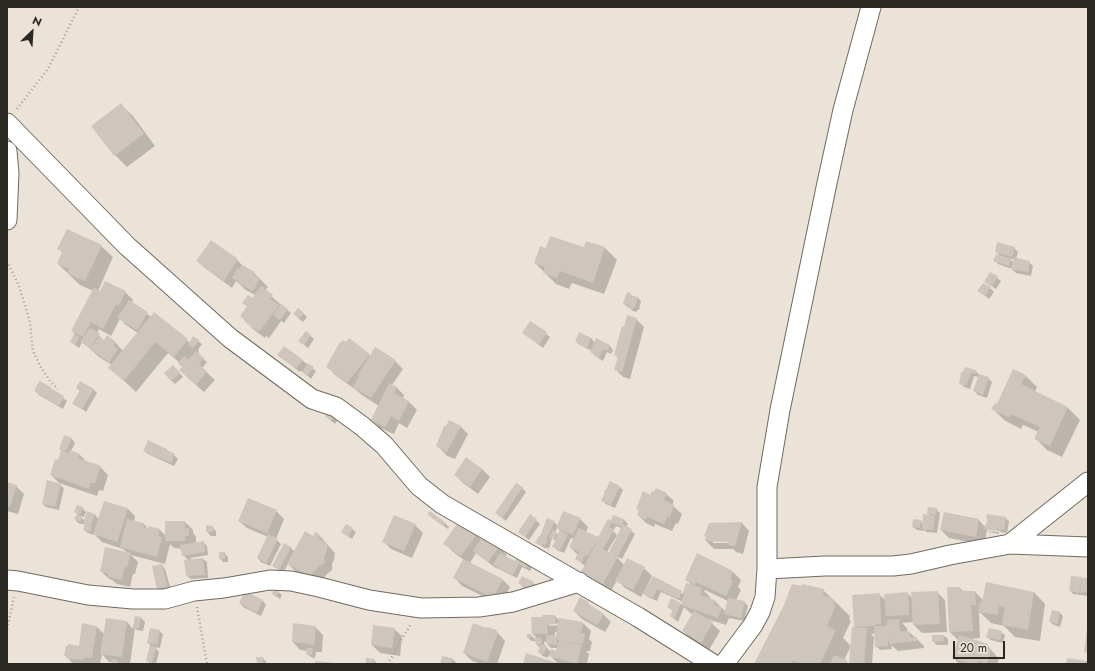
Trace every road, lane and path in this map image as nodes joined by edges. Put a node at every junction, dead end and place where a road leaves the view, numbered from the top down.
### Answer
1 (79, 7) edge
2 (871, 7) edge
3 (11, 117) edge
4 (7, 151) edge
5 (7, 220) edge
6 (7, 262) edge
7 (58, 389) dead end
8 (1088, 482) edge
9 (1010, 544) junction
10 (1088, 548) edge
11 (767, 569) junction
12 (13, 581) edge
13 (579, 582) junction
14 (194, 591) junction
15 (421, 608) junction
16 (7, 629) edge
17 (207, 664) edge
18 (387, 664) edge
19 (713, 664) edge
20 (724, 664) edge

1 - 3 path
2 - 11 street
3 - 13 street
4 - 5 street
6 - 7 path
8 - 9 street
9 - 10 street
9 - 11 street
11 - 20 street
12 - 14 street
12 - 16 path
13 - 15 street
13 - 19 street
14 - 15 street
14 - 17 path
15 - 18 path

